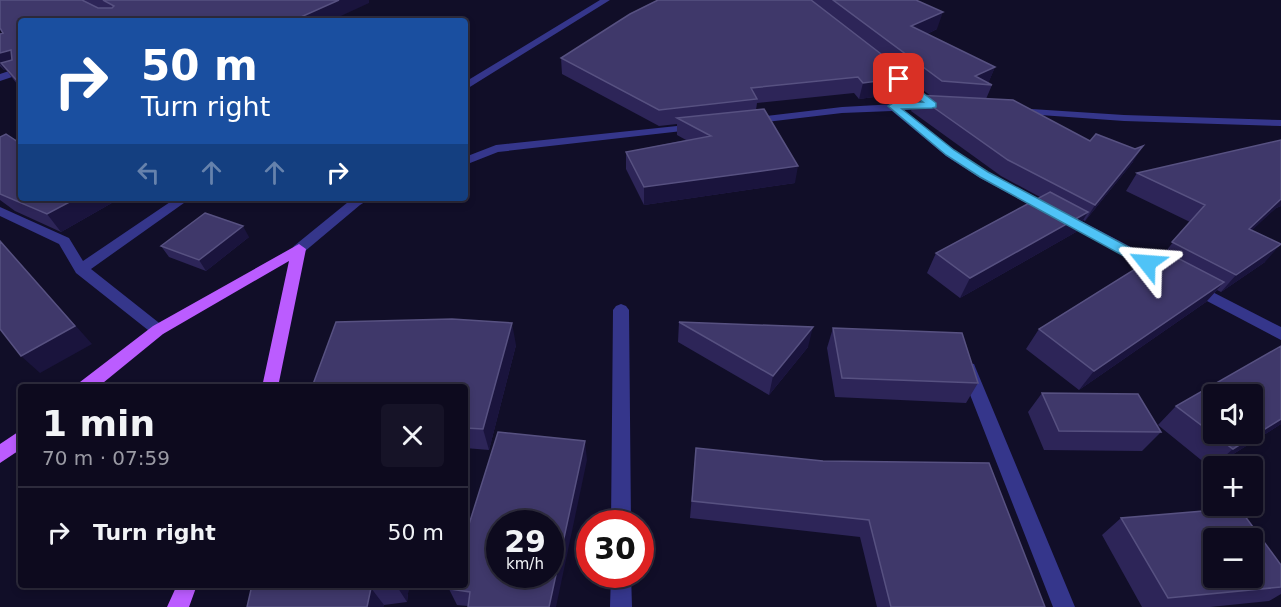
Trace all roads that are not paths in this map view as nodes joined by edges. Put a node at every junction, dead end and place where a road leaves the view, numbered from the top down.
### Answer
1 (606, 0) edge
2 (18, 71) edge
3 (0, 78) edge
4 (468, 85) edge
5 (933, 103) edge
6 (893, 106) junction
7 (1004, 110) edge
8 (738, 122) edge
9 (1281, 123) edge
10 (704, 126) edge
11 (468, 160) edge
12 (181, 201) edge
13 (357, 201) edge
14 (0, 211) edge
15 (299, 249) junction
16 (81, 269) junction
17 (621, 310) dead end
18 (158, 330) junction
19 (1281, 334) edge
20 (959, 347) edge
21 (90, 384) edge
22 (271, 384) edge
23 (18, 440) edge
24 (0, 455) edge
25 (621, 510) edge
26 (187, 588) edge
27 (621, 588) edge
28 (178, 607) edge
29 (621, 607) edge
30 (1064, 607) edge

1 - 4 street
2 - 3 street
5 - 6 street
6 - 8 street
6 - 19 street
7 - 9 street
10 - 11 street
12 - 16 street
13 - 15 street
14 - 16 street
15 - 18 main road
15 - 22 main road
16 - 18 street
17 - 25 street
18 - 21 main road
20 - 30 street
23 - 24 main road
26 - 28 main road
27 - 29 street

